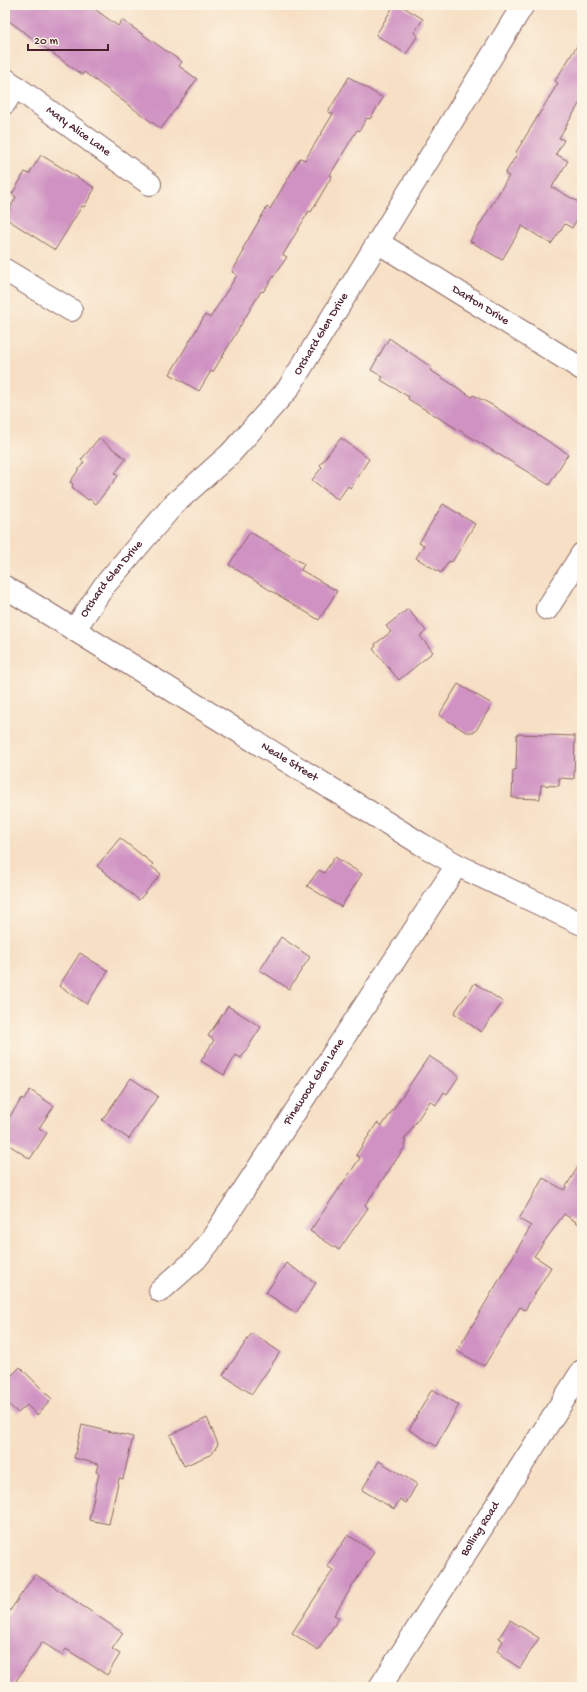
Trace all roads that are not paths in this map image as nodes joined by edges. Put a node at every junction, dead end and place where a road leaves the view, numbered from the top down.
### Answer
1 (523, 5) edge
2 (8, 89) edge
3 (150, 184) dead end
4 (379, 243) junction
5 (5, 270) edge
6 (71, 310) dead end
7 (582, 369) edge
8 (582, 554) edge
9 (5, 587) edge
10 (547, 609) dead end
11 (75, 629) junction
12 (457, 865) junction
13 (582, 924) edge
14 (160, 1291) dead end
15 (579, 1381) edge
16 (380, 1687) edge

1 - 4 street, Orchard Glen Drive
2 - 3 street, Mary Alice Lane
4 - 7 street, Darton Drive
4 - 11 street, Orchard Glen Drive
5 - 6 street
8 - 10 street
9 - 11 street, Neale Street
11 - 12 street, Neale Street
12 - 13 street, Neale Street
12 - 14 street, Pinewood Glen Lane
15 - 16 street, Bolling Road

